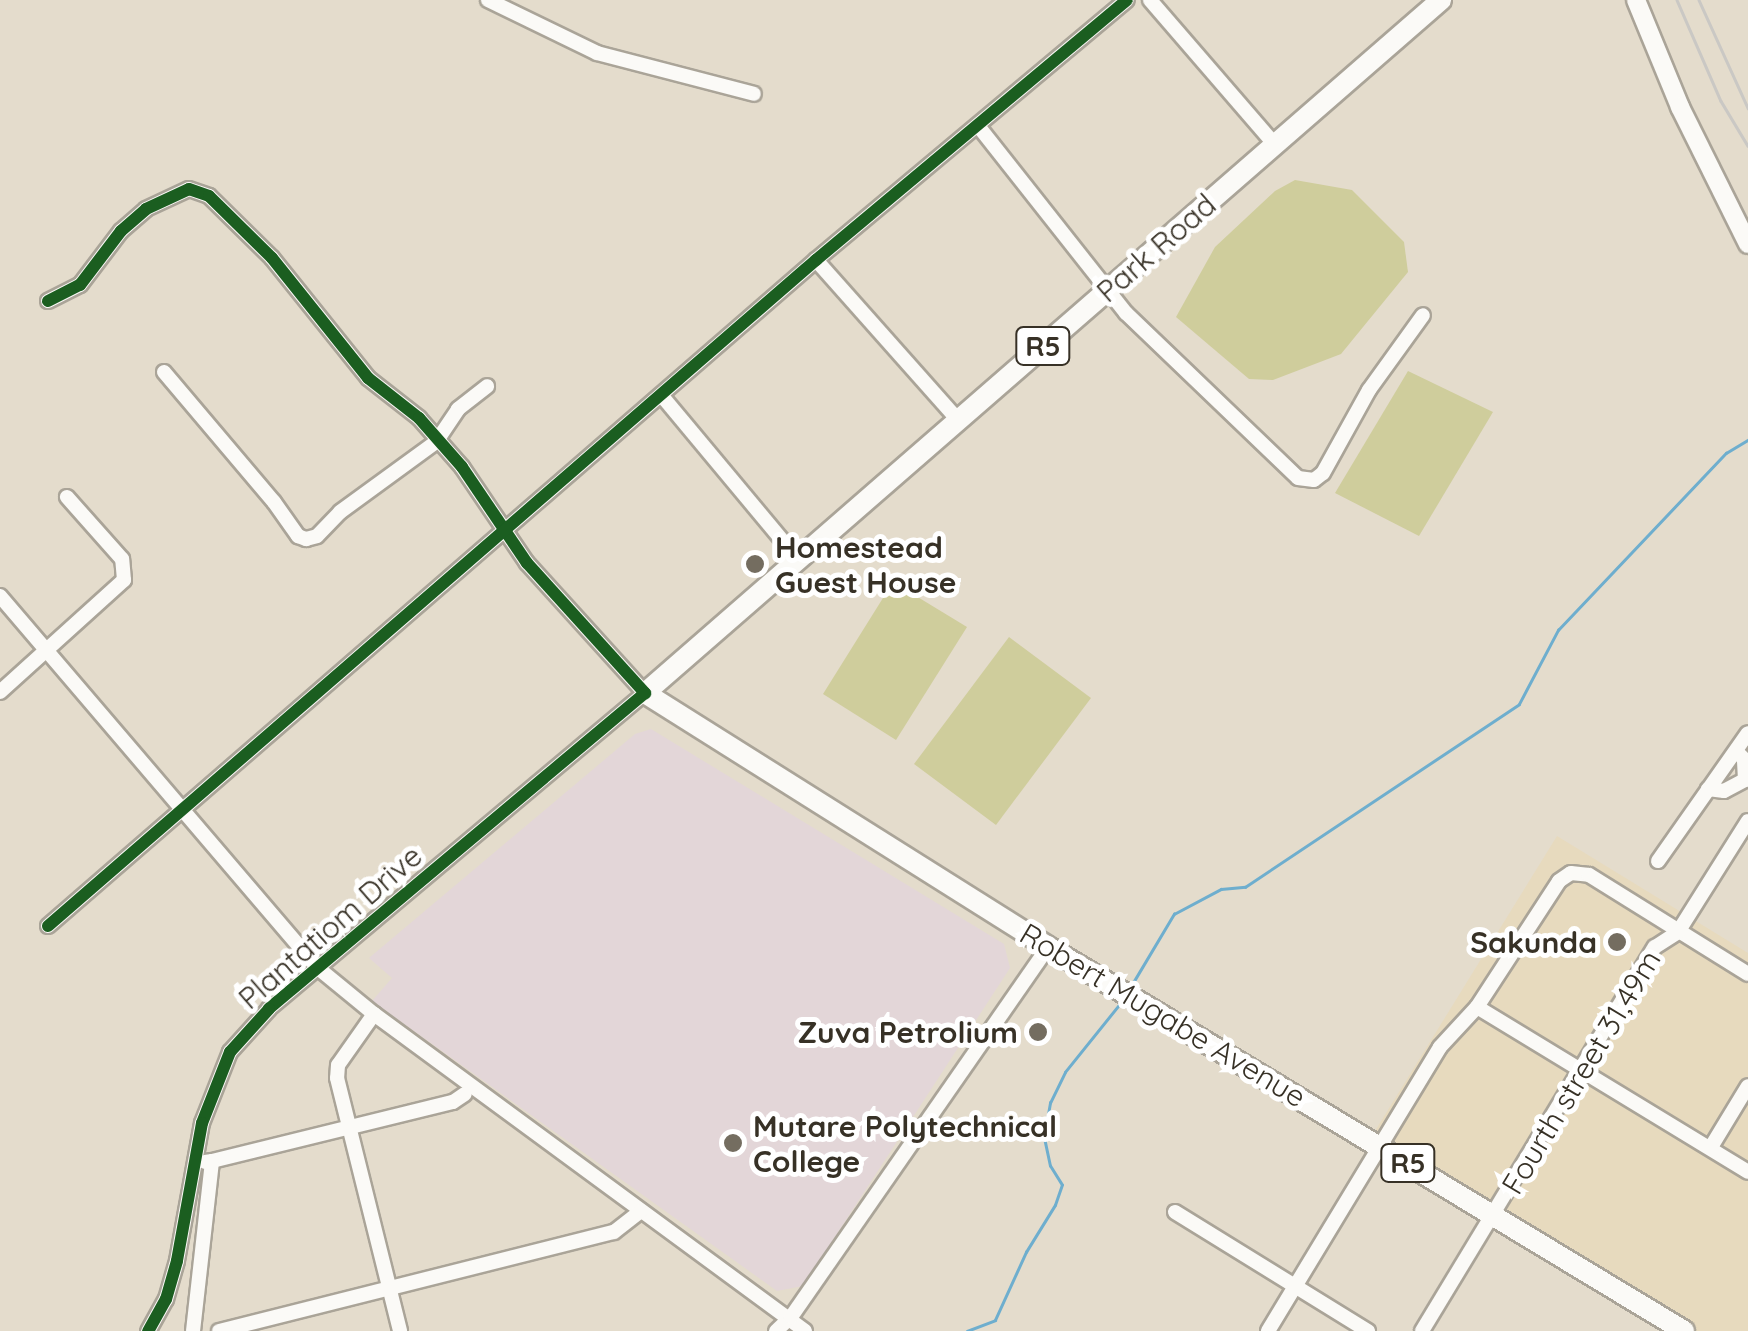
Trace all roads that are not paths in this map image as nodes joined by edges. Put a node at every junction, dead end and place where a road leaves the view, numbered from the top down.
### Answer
1 (488, 0) edge
2 (1127, 0) edge
3 (1150, 0) edge
4 (1636, 0) edge
5 (1435, 2) edge
6 (754, 94) dead end
7 (979, 127) junction
8 (1275, 145) junction
9 (1748, 244) edge
10 (816, 260) junction
11 (1110, 288) junction
12 (48, 301) dead end
13 (1423, 315) dead end
14 (164, 372) dead end
15 (488, 386) dead end
16 (662, 396) junction
17 (958, 420) junction
18 (436, 442) junction
19 (67, 497) dead end
20 (506, 532) junction
21 (798, 559) junction
22 (0, 596) edge
23 (47, 652) junction
24 (0, 692) edge
25 (645, 693) junction
26 (1748, 733) edge
27 (1736, 751) junction
28 (1746, 781) edge
29 (1708, 789) junction
30 (182, 812) junction
31 (1748, 821) edge
32 (1658, 861) dead end
33 (48, 926) dead end
34 (1678, 932) junction
35 (1048, 947) junction
36 (318, 968) junction
37 (1748, 974) edge
38 (1478, 1007) junction
39 (374, 1014) junction
40 (1580, 1067) junction
41 (1748, 1086) edge
42 (465, 1094) dead end
43 (350, 1127) junction
44 (1377, 1145) junction
45 (1711, 1147) junction
46 (212, 1161) junction
47 (194, 1164) junction
48 (1748, 1172) edge
49 (641, 1210) junction
50 (1175, 1212) dead end
51 (1494, 1214) junction
52 (388, 1288) junction
53 (1294, 1288) junction
54 (791, 1317) junction
55 (148, 1331) edge
56 (193, 1331) edge
57 (219, 1331) edge
58 (400, 1331) edge
59 (776, 1331) edge
60 (805, 1331) edge
61 (1268, 1331) edge
62 (1368, 1331) edge
63 (1422, 1331) edge
64 (1684, 1331) edge

1 - 6 street
2 - 7 street
3 - 8 street
4 - 9 main road
5 - 8 highway, Park Road / R5
7 - 10 street
7 - 11 street
8 - 11 highway, Park Road / R5
10 - 16 street
10 - 17 street
11 - 13 street
11 - 17 highway, Park Road / R5
12 - 18 street
14 - 18 street
15 - 18 street
16 - 20 street
16 - 21 street
17 - 21 highway, Park Road / R5
18 - 20 street
19 - 23 street
20 - 25 street
20 - 30 street
21 - 25 highway, Park Road / R5
22 - 23 street
23 - 24 street
23 - 30 street
25 - 35 highway, Robert Mugabe Avenue / R5
25 - 36 street, Plantatiom Drive
26 - 27 street
27 - 28 street
27 - 29 street
28 - 29 street
29 - 32 street
30 - 33 street
30 - 36 street
31 - 34 street, Fourth street 31,49m
34 - 37 street
34 - 38 street
34 - 40 street, Fourth street 31,49m
35 - 44 highway, Robert Mugabe Avenue / R5
35 - 54 street
36 - 39 street
36 - 47 street, Plantatiom Drive
38 - 40 street
38 - 44 street
39 - 43 street
39 - 49 street
40 - 45 street
40 - 51 street, Fourth street 31,49m
41 - 45 street
42 - 43 street
43 - 46 street
43 - 52 street
44 - 51 highway, Robert Mugabe Avenue / R5
44 - 53 street
45 - 48 street
46 - 47 street
46 - 56 street
47 - 55 street, Plantatiom Drive
49 - 52 street
49 - 54 street
50 - 53 street
51 - 63 street, Fourth street 31,49m
51 - 64 highway, Robert Mugabe Avenue / R5
52 - 57 street
52 - 58 street
53 - 61 street
53 - 62 street
54 - 59 street
54 - 60 street

